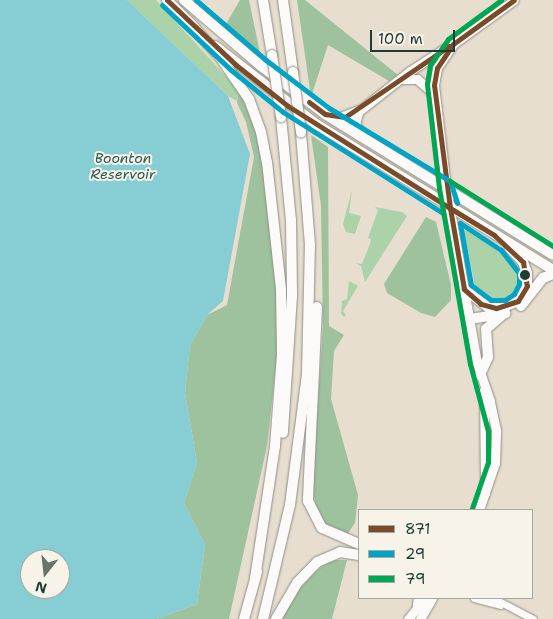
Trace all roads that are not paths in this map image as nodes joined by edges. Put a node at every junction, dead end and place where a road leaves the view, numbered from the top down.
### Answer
1 (167, 0) edge
2 (184, 0) edge
3 (263, 0) edge
4 (283, 0) edge
5 (514, 0) edge
6 (190, 23) junction
7 (453, 44) junction
8 (403, 79) junction
9 (434, 94) junction
10 (359, 111) junction
11 (326, 114) junction
12 (302, 132) junction
13 (365, 140) junction
14 (446, 187) junction
15 (450, 208) junction
16 (494, 235) junction
17 (553, 255) edge
18 (553, 270) edge
19 (553, 274) edge
20 (464, 289) junction
21 (510, 312) junction
22 (470, 319) junction
23 (480, 375) junction
24 (479, 509) edge
25 (358, 544) edge
26 (358, 556) edge
27 (256, 578) junction
28 (431, 599) edge
29 (478, 599) edge
30 (494, 599) edge
31 (421, 600) edge
32 (513, 609) junction
33 (244, 619) edge
34 (263, 619) edge
35 (276, 619) edge
36 (408, 619) edge
37 (420, 619) edge
38 (533, 619) edge

1 - 6 highway
2 - 11 highway
3 - 27 highway, bridge
4 - 12 highway, bridge
5 - 7 main road
6 - 15 highway
6 - 27 highway
7 - 8 main road
7 - 9 main road
8 - 9 main road
8 - 10 main road
9 - 14 main road
10 - 11 highway
10 - 13 highway
11 - 13 highway
12 - 25 highway
12 - 34 highway
13 - 14 highway
14 - 15 main road
14 - 17 highway
15 - 16 highway
15 - 20 main road
16 - 18 highway
16 - 20 highway
19 - 21 highway
20 - 22 main road
21 - 22 highway
21 - 23 highway
22 - 23 main road
23 - 24 main road
26 - 35 highway
27 - 33 highway
28 - 37 main road
29 - 32 street
30 - 32 street
31 - 36 main road
32 - 38 street

